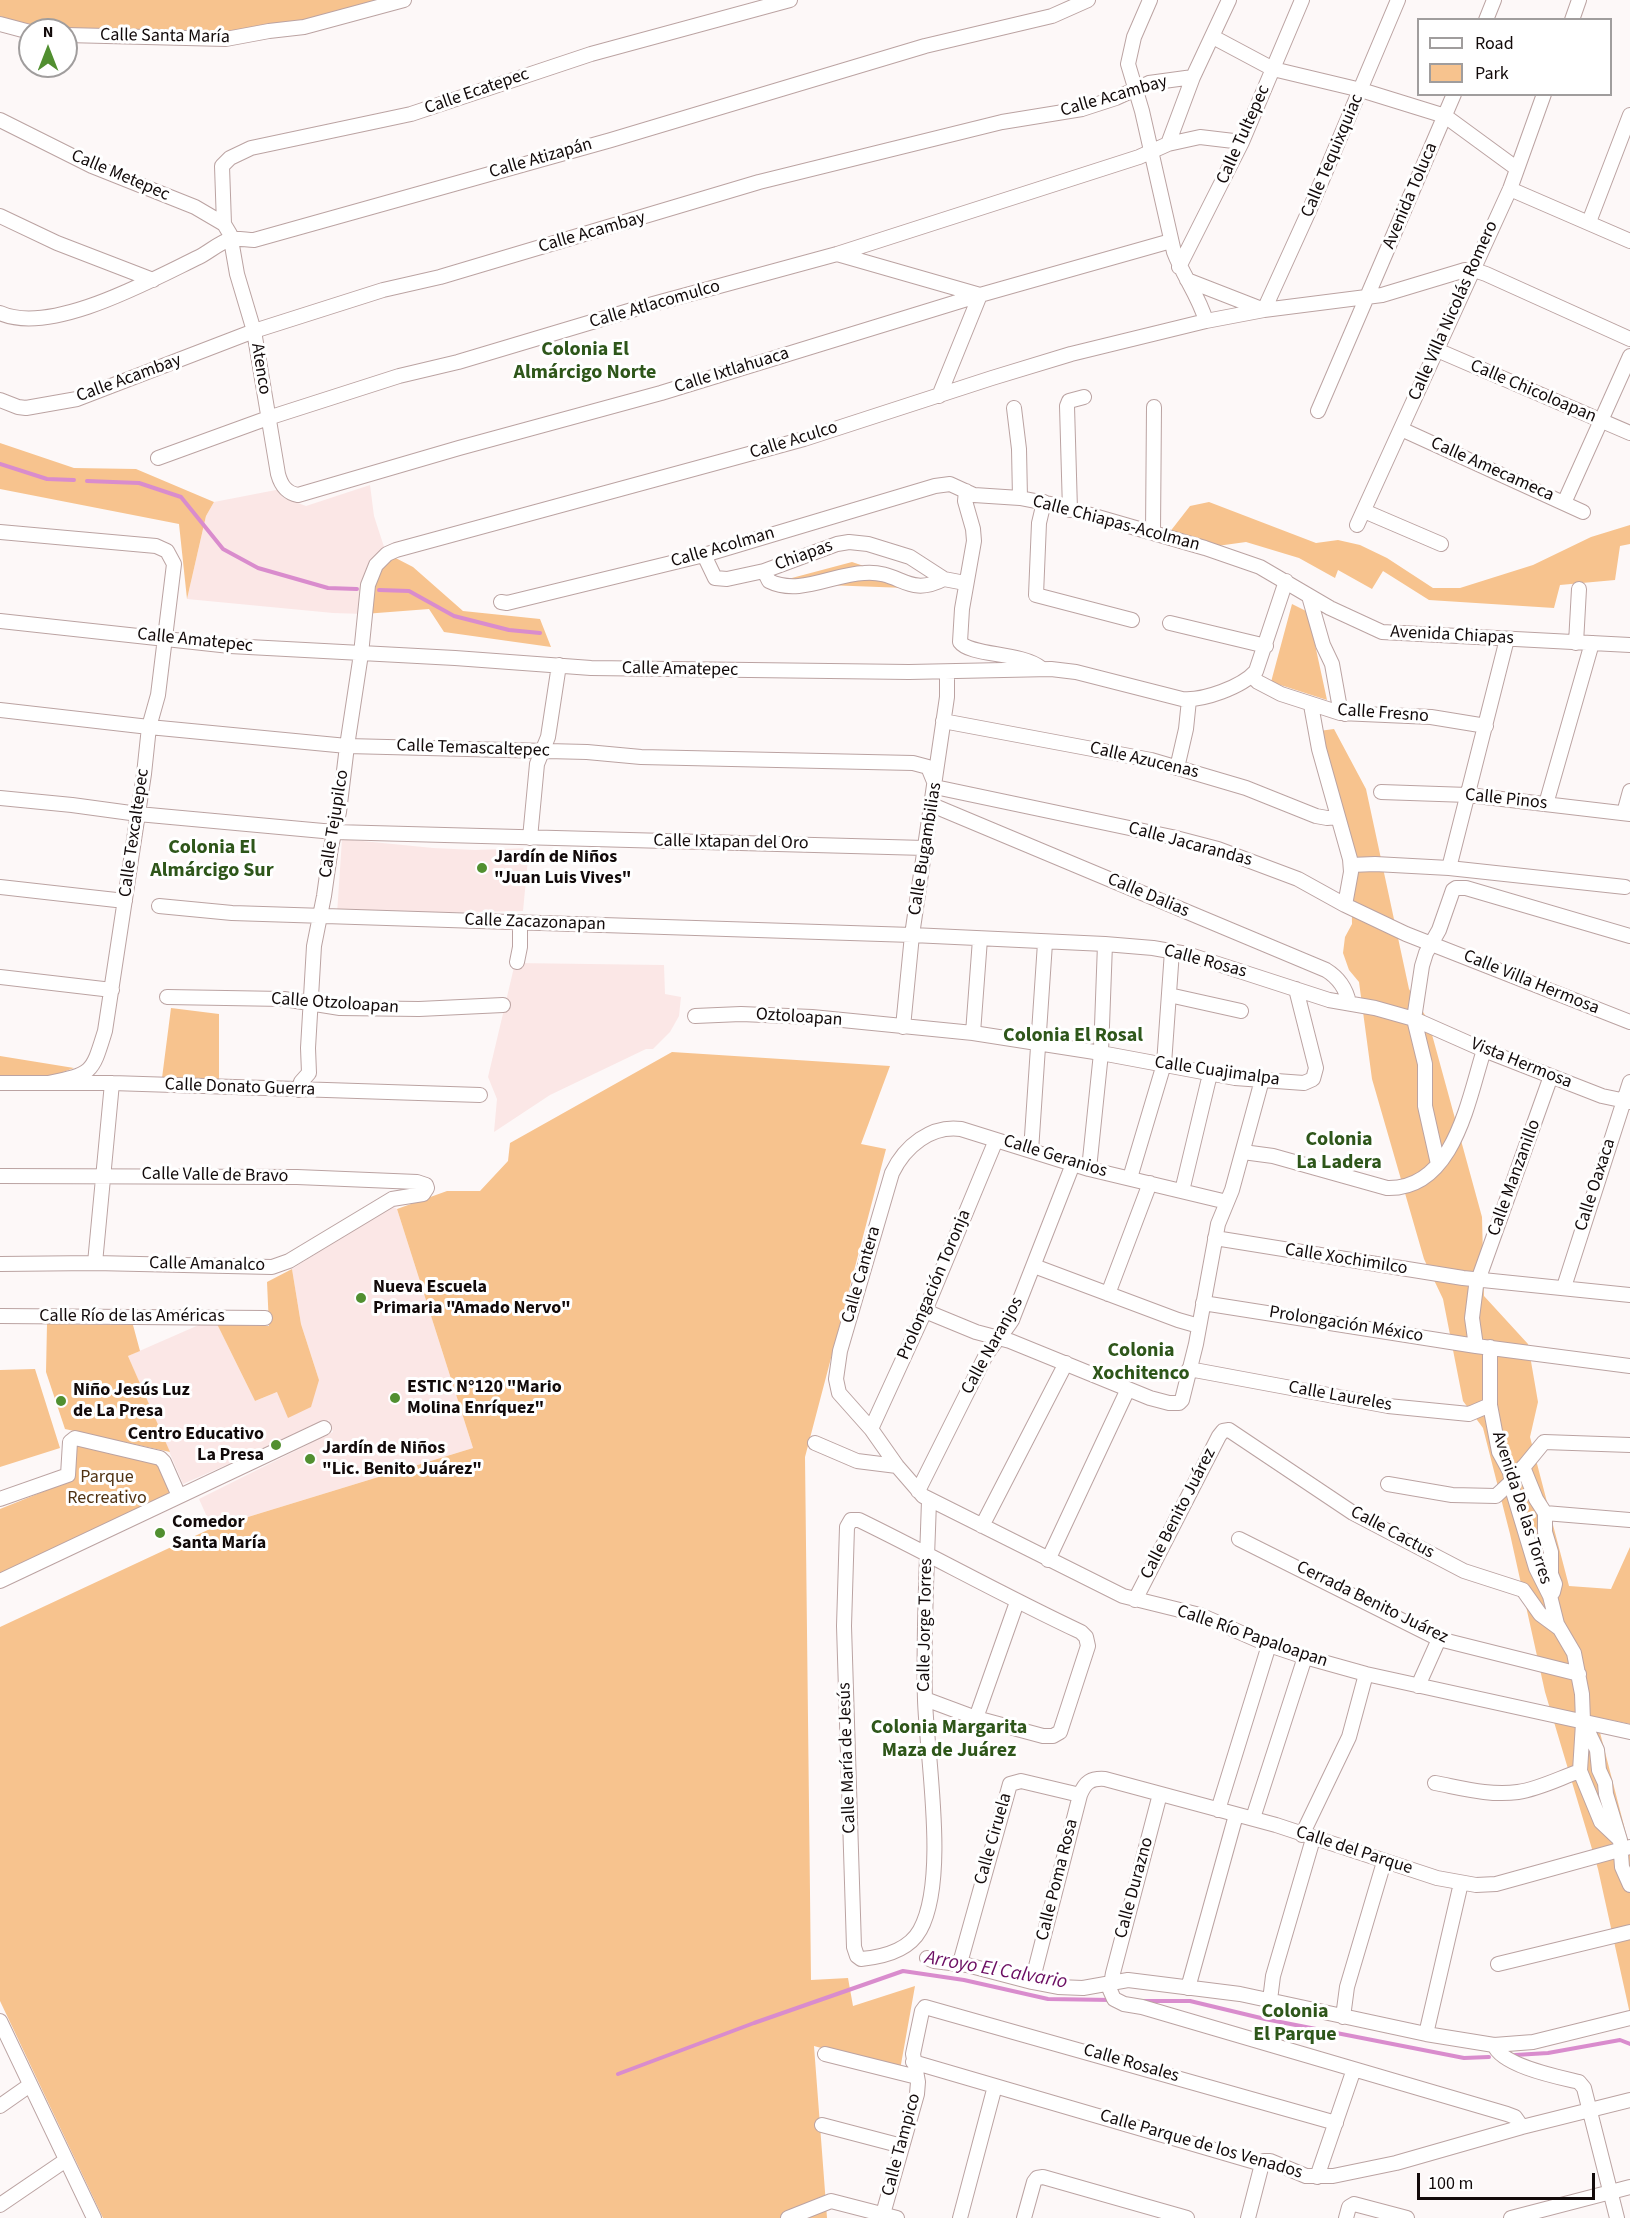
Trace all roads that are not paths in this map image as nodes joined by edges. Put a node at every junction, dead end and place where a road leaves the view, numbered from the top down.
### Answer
1 (404, 0) edge
2 (790, 0) edge
3 (1088, 0) edge
4 (1150, 0) edge
5 (1229, 0) edge
6 (1302, 0) edge
7 (1398, 0) edge
8 (1494, 0) edge
9 (1580, 0) edge
10 (1487, 18) edge
11 (1573, 18) edge
12 (0, 24) edge
13 (18, 29) edge
14 (78, 35) edge
15 (1213, 37) junction
16 (1273, 69) junction
17 (1192, 77) junction
18 (1134, 88) junction
19 (1361, 90) junction
20 (1453, 96) edge
21 (1543, 96) edge
22 (1630, 115) edge
23 (1444, 116) junction
24 (0, 120) edge
25 (1242, 142) junction
26 (1168, 144) junction
27 (1151, 152) junction
28 (1516, 168) junction
29 (1510, 189) junction
30 (0, 216) edge
31 (1589, 222) junction
32 (224, 224) junction
33 (231, 239) junction
34 (1170, 241) junction
35 (1630, 241) edge
36 (837, 254) junction
37 (1179, 267) junction
38 (1474, 270) junction
39 (153, 280) junction
40 (1187, 280) junction
41 (980, 295) junction
42 (1368, 297) junction
43 (1264, 310) junction
44 (0, 313) edge
45 (1206, 321) junction
46 (254, 331) junction
47 (1630, 339) edge
48 (1437, 350) junction
49 (1630, 356) edge
50 (939, 396) junction
51 (1084, 397) dead end
52 (0, 400) edge
53 (1154, 407) dead end
54 (1014, 408) dead end
55 (1318, 411) dead end
56 (268, 418) junction
57 (1601, 420) junction
58 (1401, 429) junction
59 (1630, 433) edge
60 (158, 458) dead end
61 (942, 484) joint
62 (966, 491) junction
63 (293, 494) joint
64 (1020, 498) junction
65 (1044, 502) junction
66 (1563, 503) junction
67 (1070, 510) junction
68 (1364, 511) junction
69 (1582, 512) dead end
70 (1358, 525) dead end
71 (0, 532) edge
72 (1153, 532) junction
73 (1441, 544) dead end
74 (704, 555) junction
75 (381, 559) joint
76 (764, 571) junction
77 (944, 579) junction
78 (1286, 581) junction
79 (965, 583) junction
80 (1579, 589) dead end
81 (1309, 596) junction
82 (501, 602) dead end
83 (1132, 620) dead end
84 (0, 621) edge
85 (1170, 623) dead end
86 (165, 638) junction
87 (1507, 639) junction
88 (1576, 643) junction
89 (1592, 643) junction
90 (1630, 645) edge
91 (1266, 646) junction
92 (361, 654) junction
93 (559, 665) junction
94 (1042, 669) junction
95 (948, 672) junction
96 (1252, 676) junction
97 (1189, 700) junction
98 (1311, 705) junction
99 (0, 710) edge
100 (1345, 714) junction
101 (943, 721) junction
102 (1486, 726) junction
103 (149, 727) junction
104 (347, 746) junction
105 (541, 751) junction
106 (1177, 768) junction
107 (935, 785) junction
108 (1630, 791) edge
109 (1381, 792) dead end
110 (1468, 795) junction
111 (0, 798) edge
112 (1546, 804) junction
113 (932, 805) junction
114 (1627, 813) edge
115 (138, 814) junction
116 (1338, 817) junction
117 (334, 832) junction
118 (530, 838) junction
119 (924, 848) junction
120 (1351, 865) junction
121 (1449, 868) junction
122 (0, 887) edge
123 (1625, 887) dead end
124 (125, 902) junction
125 (1345, 905) junction
126 (159, 906) dead end
127 (320, 917) junction
128 (520, 922) junction
129 (912, 935) junction
130 (1630, 936) edge
131 (980, 939) junction
132 (1045, 943) junction
133 (1431, 943) junction
134 (1105, 944) junction
135 (1172, 951) junction
136 (517, 962) dead end
137 (0, 977) edge
138 (1296, 989) junction
139 (112, 990) junction
140 (1169, 994) junction
141 (167, 998) dead end
142 (310, 1003) junction
143 (1349, 1003) junction
144 (502, 1005) dead end
145 (1241, 1011) dead end
146 (695, 1016) dead end
147 (1414, 1019) junction
148 (1630, 1022) edge
149 (903, 1027) junction
150 (972, 1033) junction
151 (1037, 1045) junction
152 (1484, 1050) junction
153 (1101, 1053) junction
154 (1164, 1064) junction
155 (1210, 1074) junction
156 (1551, 1076) junction
157 (1262, 1080) junction
158 (1630, 1082) edge
159 (0, 1083) edge
160 (48, 1083) junction
161 (112, 1083) junction
162 (299, 1090) junction
163 (480, 1095) dead end
164 (1627, 1101) edge
165 (996, 1140) junction
166 (1031, 1151) junction
167 (1243, 1152) junction
168 (1073, 1164) junction
169 (1438, 1164) junction
170 (896, 1165) joint
171 (1089, 1169) junction
172 (102, 1175) junction
173 (0, 1176) edge
174 (1130, 1178) junction
175 (1150, 1183) junction
176 (427, 1188) joint
177 (1182, 1191) junction
178 (1227, 1202) junction
179 (1215, 1238) junction
180 (95, 1263) junction
181 (0, 1264) edge
182 (1034, 1266) junction
183 (1478, 1280) junction
184 (1564, 1287) junction
185 (1108, 1294) junction
186 (1630, 1295) edge
187 (1203, 1303) junction
188 (925, 1311) junction
189 (0, 1317) edge
190 (265, 1318) dead end
191 (1199, 1326) junction
192 (997, 1338) junction
193 (1483, 1347) junction
194 (1066, 1363) junction
195 (1630, 1366) edge
196 (1189, 1369) junction
197 (837, 1386) joint
198 (1128, 1389) junction
199 (1491, 1405) junction
200 (324, 1428) dead end
201 (871, 1429) junction
202 (1226, 1430) joint
203 (815, 1443) dead end
204 (1630, 1445) edge
205 (897, 1466) junction
206 (1523, 1467) junction
207 (1512, 1481) junction
208 (1388, 1484) dead end
209 (179, 1496) junction
210 (923, 1496) junction
211 (0, 1499) edge
212 (1545, 1513) junction
213 (1630, 1520) edge
214 (982, 1526) junction
215 (1239, 1539) dead end
216 (927, 1553) junction
217 (1048, 1560) junction
218 (0, 1581) edge
219 (1550, 1596) junction
220 (1135, 1600) junction
221 (1017, 1602) junction
222 (1559, 1629) junction
223 (1439, 1639) junction
224 (1269, 1645) junction
225 (1305, 1658) junction
226 (1365, 1674) junction
227 (1579, 1674) junction
228 (1418, 1686) junction
229 (925, 1699) junction
230 (976, 1718) junction
231 (1583, 1721) junction
232 (1630, 1732) edge
233 (1580, 1771) junction
234 (1090, 1780) joint
235 (1435, 1783) dead end
236 (1160, 1794) junction
237 (1080, 1795) junction
238 (1218, 1810) junction
239 (1236, 1815) junction
240 (1253, 1818) junction
241 (1307, 1837) junction
242 (1623, 1846) edge
243 (1384, 1862) junction
244 (1461, 1883) junction
245 (1630, 1885) edge
246 (1630, 1932) edge
247 (896, 1951) joint
248 (927, 1958) dead end
249 (960, 1964) junction
250 (1498, 1964) dead end
251 (1032, 1982) junction
252 (1111, 1982) junction
253 (1188, 1988) junction
254 (1270, 2000) junction
255 (926, 2007) joint
256 (1343, 2017) junction
257 (1630, 2018) edge
258 (0, 2021) edge
259 (1426, 2034) junction
260 (1494, 2045) junction
261 (825, 2054) dead end
262 (913, 2062) junction
263 (1354, 2069) junction
264 (917, 2077) junction
265 (30, 2085) junction
266 (995, 2086) junction
267 (1630, 2100) edge
268 (0, 2106) edge
269 (1591, 2111) junction
270 (1336, 2123) junction
271 (822, 2125) dead end
272 (1522, 2127) junction
273 (902, 2146) junction
274 (66, 2160) junction
275 (1262, 2164) junction
276 (1317, 2177) junction
277 (1630, 2187) edge
278 (1610, 2192) junction
279 (0, 2205) edge
280 (883, 2214) junction
281 (94, 2218) edge
282 (788, 2218) edge
283 (897, 2218) edge
284 (960, 2218) edge
285 (1024, 2218) edge
286 (1186, 2218) edge
287 (1248, 2218) edge
288 (1346, 2218) edge
289 (1407, 2218) edge
290 (1511, 2218) edge
291 (1617, 2218) edge

1 - 14 street, Calle Santa María
2 - 32 street, Calle Ecatepec
3 - 33 street, Calle Atizapán
4 - 18 street
5 - 15 street
6 - 16 street, Calle Tultepec
7 - 19 street, Calle Tequixquiac
8 - 10 street
9 - 11 street
12 - 13 street
15 - 16 street
15 - 17 street
16 - 19 street
16 - 25 street, Calle Tultepec
17 - 18 street, Calle Acambay
17 - 26 street
18 - 27 street
18 - 46 street, Calle Acambay
19 - 23 street
19 - 43 street, Calle Tequixquiac
20 - 23 street, Avenida Toluca
21 - 28 street, Calle Villa Nicolás Romero
22 - 31 street
23 - 28 street
23 - 42 street, Avenida Toluca
24 - 32 street, Calle Metepec
25 - 26 street, Calle Atlacomulco
25 - 37 street, Calle Tultepec
26 - 27 street, Calle Atlacomulco
27 - 34 street
27 - 36 street, Calle Atlacomulco
28 - 29 street, Calle Villa Nicolás Romero
29 - 31 street
29 - 38 street, Calle Villa Nicolás Romero
30 - 39 street
31 - 35 street
32 - 33 street
33 - 39 street, Calle Atizapán
33 - 46 street, Atenco
34 - 37 street
34 - 41 street, Calle Ixtlahuaca
36 - 41 street
36 - 56 street, Calle Atlacomulco
37 - 40 street
38 - 42 street, Calle Aculco
38 - 47 street
38 - 48 street, Calle Villa Nicolás Romero
39 - 44 street, Calle Atizapán
40 - 43 street
40 - 45 street
41 - 50 street
41 - 63 street, Calle Ixtlahuaca
42 - 43 street, Calle Aculco
42 - 55 street, Avenida Toluca
43 - 45 street, Calle Aculco
45 - 50 street, Calle Aculco
46 - 52 street, Calle Acambay
46 - 56 street, Atenco
48 - 57 street, Calle Chicoloapan
48 - 58 street, Calle Villa Nicolás Romero
49 - 57 street
50 - 75 street, Calle Aculco
51 - 67 street
53 - 72 street
54 - 64 street
56 - 60 street, Calle Atlacomulco
56 - 63 street, Atenco
57 - 59 street, Calle Chicoloapan
57 - 66 street
58 - 66 street, Calle Amecameca
58 - 68 street, Calle Villa Nicolás Romero
61 - 62 street, Calle Chiapas-Acolman
61 - 74 street, Calle Acolman
62 - 64 street, Calle Chiapas-Acolman
62 - 79 street
64 - 65 street, Calle Chiapas-Acolman
65 - 67 street, Calle Chiapas-Acolman
65 - 83 street
66 - 69 street, Calle Amecameca
67 - 72 street, Calle Chiapas-Acolman
68 - 70 street, Calle Villa Nicolás Romero
68 - 73 street
71 - 86 street, Calle Texcaltepec
72 - 78 street, Calle Chiapas-Acolman
74 - 76 street, Chiapas
74 - 82 street, Calle Acolman
75 - 92 street, Calle Tejupilco
76 - 77 street, Chiapas
76 - 77 street, Chiapas
77 - 79 street, Chiapas
78 - 81 street, Avenida Chiapas
78 - 91 street
79 - 94 street
80 - 88 street
81 - 87 street, Avenida Chiapas
81 - 100 street
84 - 86 street, Calle Amatepec
85 - 91 street
86 - 92 street, Calle Amatepec
86 - 103 street, Calle Texcaltepec
87 - 88 street, Avenida Chiapas
87 - 102 street
88 - 89 street, Avenida Chiapas
89 - 90 street, Avenida Chiapas
89 - 112 street
91 - 96 street
92 - 93 street, Calle Amatepec
92 - 104 street, Calle Tejupilco
93 - 95 street, Calle Amatepec
93 - 105 street
94 - 95 street, Calle Amatepec
94 - 97 street, Calle Amatepec
95 - 101 street, Calle Bugambilias
96 - 97 street, Calle Amatepec
96 - 98 street, Calle Fresno
97 - 106 street
98 - 100 street, Calle Fresno
98 - 116 street
99 - 103 street, Calle Temascaltepec
100 - 102 street, Calle Fresno
101 - 106 street, Calle Azucenas
101 - 107 street, Calle Bugambilias
102 - 110 street
103 - 104 street, Calle Temascaltepec
103 - 115 street, Calle Texcaltepec
104 - 105 street, Calle Temascaltepec
104 - 117 street, Calle Tejupilco
105 - 107 street, Calle Temascaltepec
105 - 118 street
106 - 116 street, Calle Azucenas
107 - 113 street, Calle Bugambilias
107 - 125 street, Calle Jacarandas
108 - 114 street
109 - 110 street, Calle Pinos
110 - 112 street, Calle Pinos
110 - 121 street
111 - 115 street, Calle Ixtapan del Oro
112 - 114 street, Calle Pinos
113 - 119 street, Calle Bugambilias
113 - 143 street, Calle Dalias
115 - 117 street, Calle Ixtapan del Oro
115 - 124 street, Calle Texcaltepec
116 - 120 street
117 - 118 street, Calle Ixtapan del Oro
117 - 127 street, Calle Tejupilco
118 - 119 street, Calle Ixtapan del Oro
119 - 129 street, Calle Bugambilias
120 - 121 street
120 - 125 street
121 - 123 street
122 - 124 street
124 - 139 street, Calle Texcaltepec
125 - 133 street, Calle Jacarandas
126 - 127 street, Calle Zacazonapan
127 - 128 street, Calle Zacazonapan
127 - 142 street, Calle Tejupilco
128 - 129 street, Calle Zacazonapan
128 - 136 street
129 - 131 street, Calle Rosas
129 - 149 street, Calle Bugambilias
130 - 133 street
131 - 132 street, Calle Rosas
131 - 150 street
132 - 134 street, Calle Rosas
132 - 151 street
133 - 147 street
133 - 148 street, Calle Villa Hermosa
134 - 135 street, Calle Rosas
134 - 153 street
135 - 138 street, Calle Rosas
135 - 140 street
137 - 139 street
138 - 143 street, Calle Rosas
138 - 157 street, Calle Cuajimalpa
139 - 160 street, Calle Texcaltepec
140 - 145 street
140 - 154 street
141 - 142 street, Calle Otzoloapan
142 - 144 street, Calle Otzoloapan
142 - 162 street, Calle Tejupilco
143 - 147 street, Calle Rosas
146 - 149 street, Oztoloapan
147 - 152 street, Vista Hermosa
147 - 169 street
149 - 150 street, Calle Cuajimalpa
150 - 151 street, Calle Cuajimalpa
151 - 153 street, Calle Cuajimalpa
151 - 166 street
152 - 156 street, Vista Hermosa
152 - 169 street
153 - 154 street, Calle Cuajimalpa
153 - 171 street
154 - 155 street, Calle Cuajimalpa
154 - 174 street
155 - 157 street, Calle Cuajimalpa
155 - 177 street
156 - 164 street, Vista Hermosa
156 - 183 street, Calle Manzanillo
157 - 167 street
158 - 164 street, Calle Oaxaca
159 - 160 street, Calle Donato Guerra
160 - 161 street, Calle Donato Guerra
161 - 162 street, Calle Donato Guerra
161 - 172 street
162 - 163 street, Calle Donato Guerra
164 - 184 street, Calle Oaxaca
165 - 166 street, Calle Geranios
165 - 170 street, Calle Geranios
165 - 188 street, Prolongación Toronja
166 - 168 street, Calle Geranios
167 - 169 street
167 - 178 street
168 - 171 street, Calle Geranios
168 - 182 street, Calle Naranjos
170 - 197 street, Calle Cantera
171 - 174 street, Calle Geranios
172 - 173 street, Calle Valle de Bravo
172 - 176 street, Calle Valle de Bravo
172 - 180 street
174 - 175 street, Calle Geranios
175 - 177 street, Calle Geranios
175 - 185 street
176 - 180 street, Calle Amanalco
177 - 178 street, Calle Geranios
178 - 179 street
179 - 183 street, Calle Xochimilco
179 - 187 street
180 - 181 street, Calle Amanalco
182 - 185 street
182 - 192 street, Calle Naranjos
183 - 184 street, Calle Xochimilco
183 - 193 street, Avenida De las Torres
184 - 186 street, Calle Xochimilco
185 - 191 street
187 - 191 street
187 - 193 street, Prolongación México
188 - 192 street
188 - 201 street, Prolongación Toronja
189 - 190 street, Calle Río de las Américas
191 - 196 street
192 - 194 street
192 - 210 street, Calle Naranjos
193 - 195 street, Prolongación México
193 - 199 street, Avenida De las Torres
194 - 198 street
194 - 214 street
196 - 198 street
196 - 199 street, Calle Laureles
197 - 201 street, Calle Río Papaloapan
198 - 217 street
199 - 207 street, Avenida De las Torres
200 - 209 street
201 - 205 street, Calle Río Papaloapan
202 - 220 street, Calle Benito Juárez
202 - 222 street, Calle Cactus
203 - 205 street
204 - 206 street
205 - 210 street, Calle Río Papaloapan
206 - 207 street
206 - 212 street, Avenida De las Torres
207 - 208 street
207 - 219 street, Avenida De las Torres
209 - 211 street
209 - 218 street
210 - 214 street, Calle Río Papaloapan
210 - 216 street, Calle Jorge Torres
212 - 213 street
212 - 219 street, Avenida De las Torres
214 - 217 street, Calle Río Papaloapan
215 - 223 street, Cerrada Benito Juárez
216 - 221 street
216 - 229 street, Calle Jorge Torres
216 - 247 street, Calle María de Jesús
217 - 220 street, Calle Río Papaloapan
219 - 222 street, Avenida De las Torres
220 - 224 street, Calle Río Papaloapan
221 - 230 street
221 - 230 street
222 - 227 street, Avenida De las Torres
223 - 227 street, Cerrada Benito Juárez
223 - 228 street
224 - 225 street, Calle Río Papaloapan
224 - 238 street
225 - 226 street, Calle Río Papaloapan
225 - 240 street
226 - 228 street, Calle Río Papaloapan
226 - 241 street
227 - 231 street, Avenida De las Torres
228 - 231 street, Calle Río Papaloapan
229 - 230 street
229 - 247 street, Calle Jorge Torres
231 - 232 street, Calle Río Papaloapan
231 - 233 street, Avenida De las Torres
231 - 242 street, Avenida De las Torres
233 - 235 street
233 - 242 street, Avenida De las Torres
234 - 236 street, Calle del Parque
234 - 237 street, Calle Poma Rosa
236 - 238 street, Calle del Parque
236 - 252 street, Calle Durazno
237 - 249 street, Calle Ciruela
237 - 251 street, Calle Poma Rosa
238 - 239 street, Calle del Parque
239 - 240 street, Calle del Parque
239 - 253 street
240 - 241 street, Calle del Parque
241 - 243 street, Calle del Parque
241 - 254 street
242 - 244 street, Calle del Parque
242 - 245 street, Avenida De las Torres
243 - 244 street, Calle del Parque
243 - 256 street
244 - 259 street
246 - 250 street
248 - 249 street
249 - 251 street
251 - 252 street
252 - 253 street
252 - 263 street
253 - 254 street
254 - 256 street
255 - 262 street, Calle Tampico
255 - 270 street, Calle Rosales
256 - 259 street
257 - 260 street
258 - 265 street
259 - 260 street
260 - 269 street
261 - 264 street
262 - 264 street, Calle Tampico
262 - 266 street, Calle Parque de los Venados
263 - 270 street
263 - 272 street
264 - 273 street, Calle Tampico
265 - 268 street
265 - 274 street
266 - 275 street, Calle Parque de los Venados
266 - 284 street
267 - 269 street, Calle Parque de los Venados
269 - 272 street, Calle Parque de los Venados
269 - 278 street
270 - 276 street
271 - 273 street
272 - 276 street, Calle Parque de los Venados
273 - 280 street, Calle Tampico
274 - 279 street
274 - 281 street
275 - 276 street, Calle Parque de los Venados
275 - 287 street
277 - 278 street
278 - 290 street
278 - 291 street
280 - 282 street
280 - 283 street
285 - 286 street
288 - 289 street

